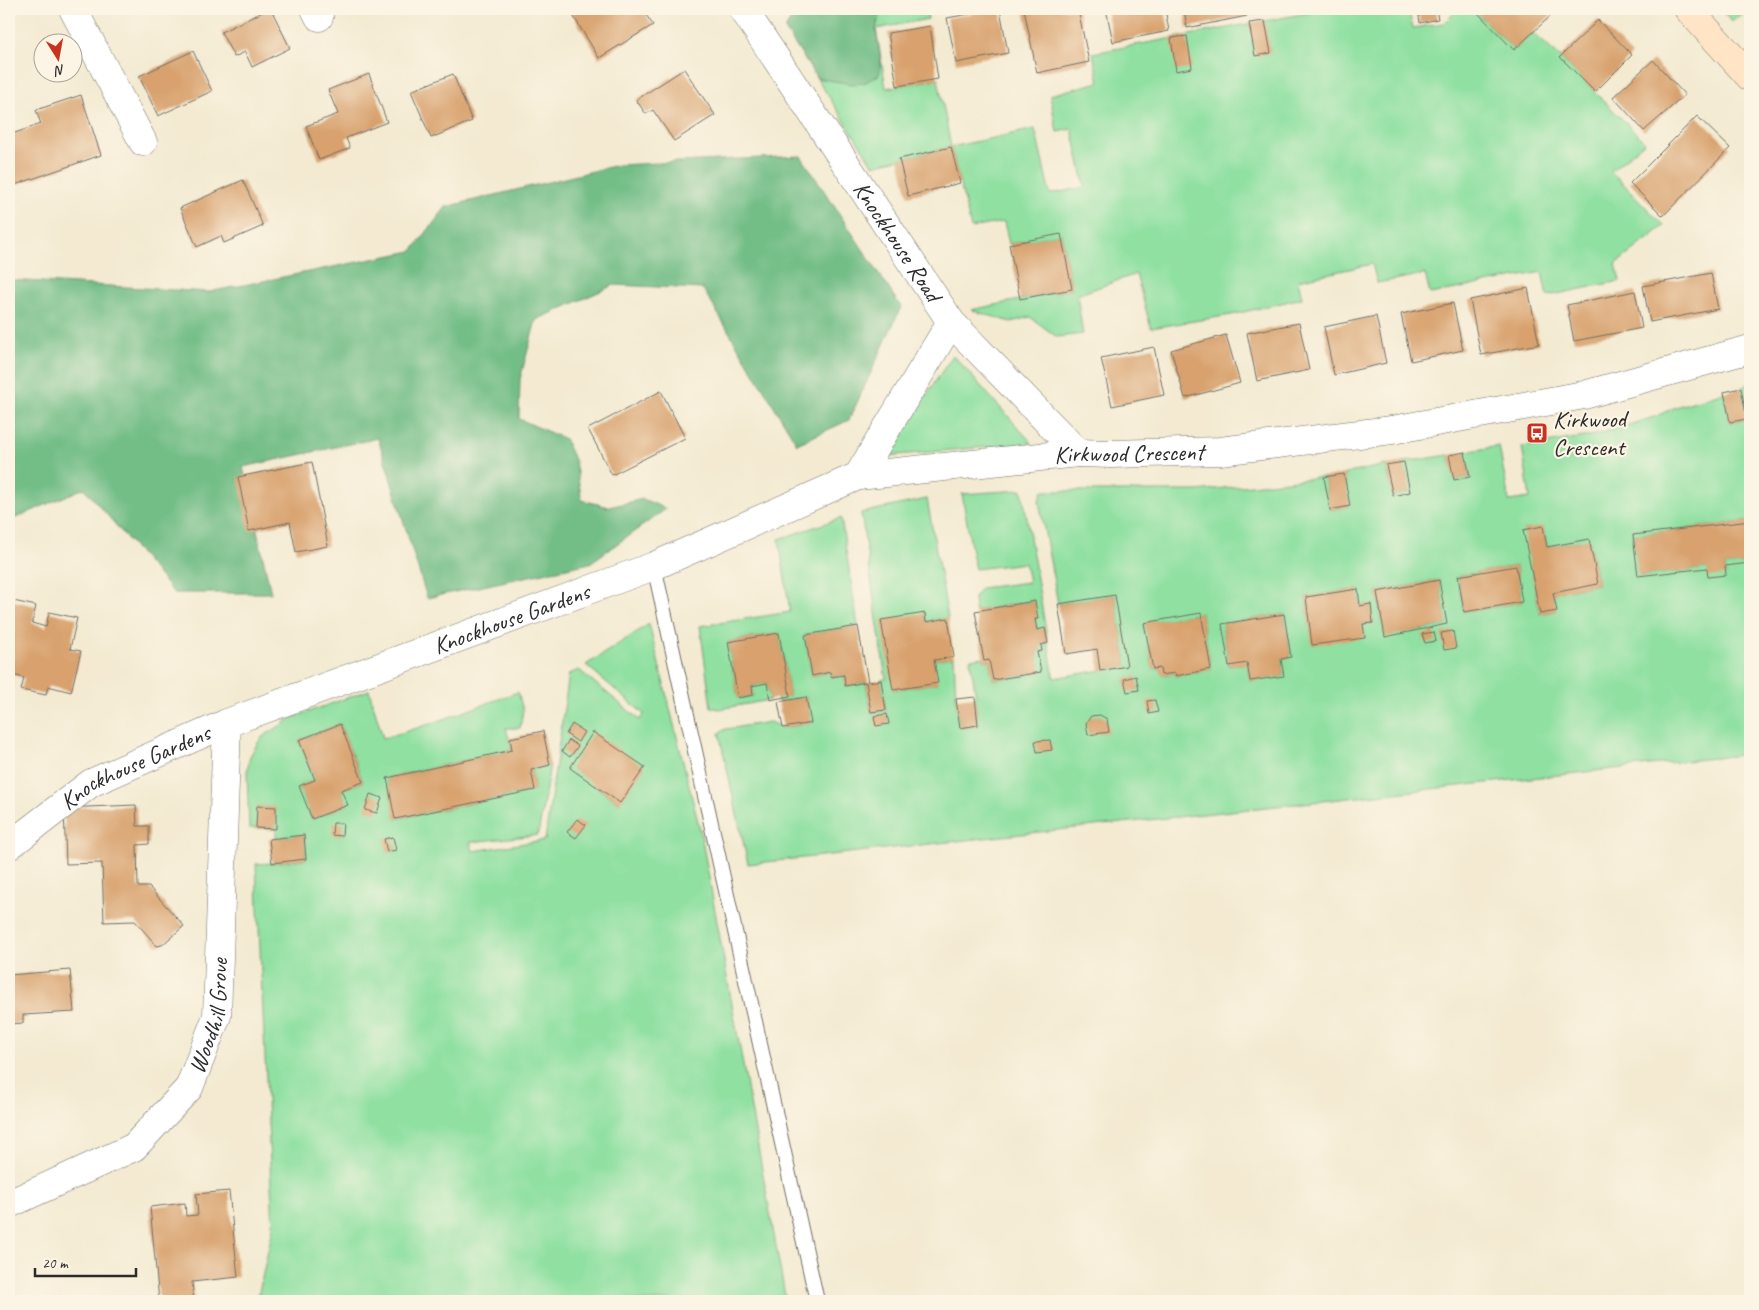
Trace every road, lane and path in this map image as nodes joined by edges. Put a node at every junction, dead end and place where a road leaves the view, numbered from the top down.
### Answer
1 (73, 9) edge
2 (743, 9) edge
3 (1688, 9) edge
4 (1750, 77) edge
5 (143, 142) dead end
6 (951, 322) junction
7 (1750, 350) edge
8 (1078, 453) junction
9 (858, 476) junction
10 (654, 566) junction
11 (227, 723) junction
12 (9, 846) edge
13 (9, 1204) edge
14 (816, 1301) edge

1 - 5 street
2 - 6 street, Knockhouse Road
3 - 4 street
6 - 8 street, Knockhouse Road
6 - 9 street
7 - 8 street, Kirkwood Crescent
8 - 9 street, Kirkwood Crescent
9 - 10 street, Knockhouse Gardens
10 - 11 street, Knockhouse Gardens
10 - 14 lane
11 - 12 street, Knockhouse Gardens
11 - 13 street, Woodhill Grove

